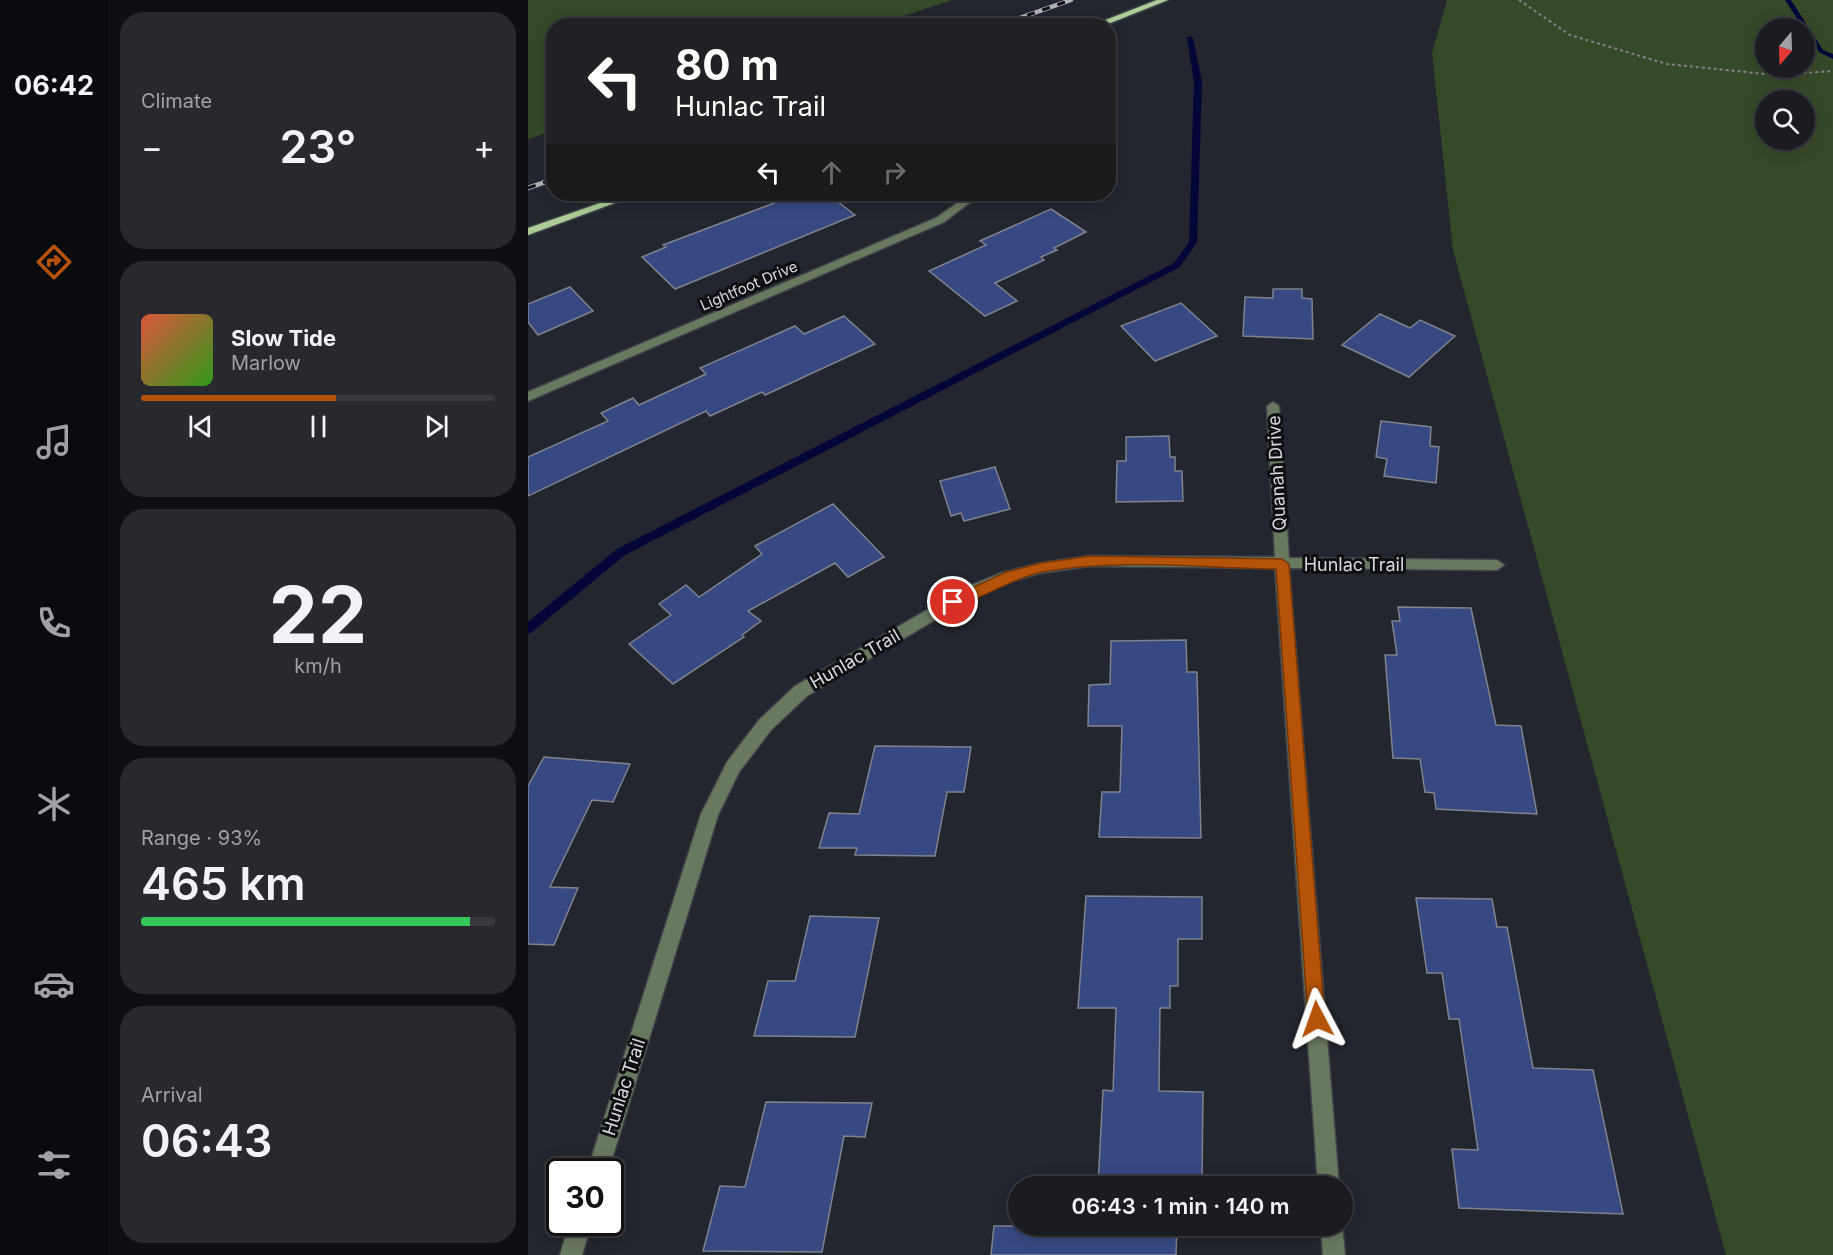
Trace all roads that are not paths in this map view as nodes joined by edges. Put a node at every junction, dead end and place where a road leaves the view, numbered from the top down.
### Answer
1 (1164, 0) edge
2 (1116, 18) edge
3 (614, 201) edge
4 (968, 201) edge
5 (528, 232) edge
6 (528, 397) edge
7 (1274, 406) dead end
8 (1282, 564) junction
9 (1497, 565) dead end
10 (601, 1158) edge
11 (1328, 1176) edge
12 (577, 1236) edge
13 (1333, 1236) edge
14 (571, 1255) edge
15 (1334, 1255) edge

1 - 2 main road
3 - 5 main road
4 - 6 street, Lightfoot Drive
7 - 8 street, Quanah Drive
8 - 9 street, Hunlac Trail
8 - 10 street, Hunlac Trail
8 - 11 street, Quanah Drive
12 - 14 street
13 - 15 street

